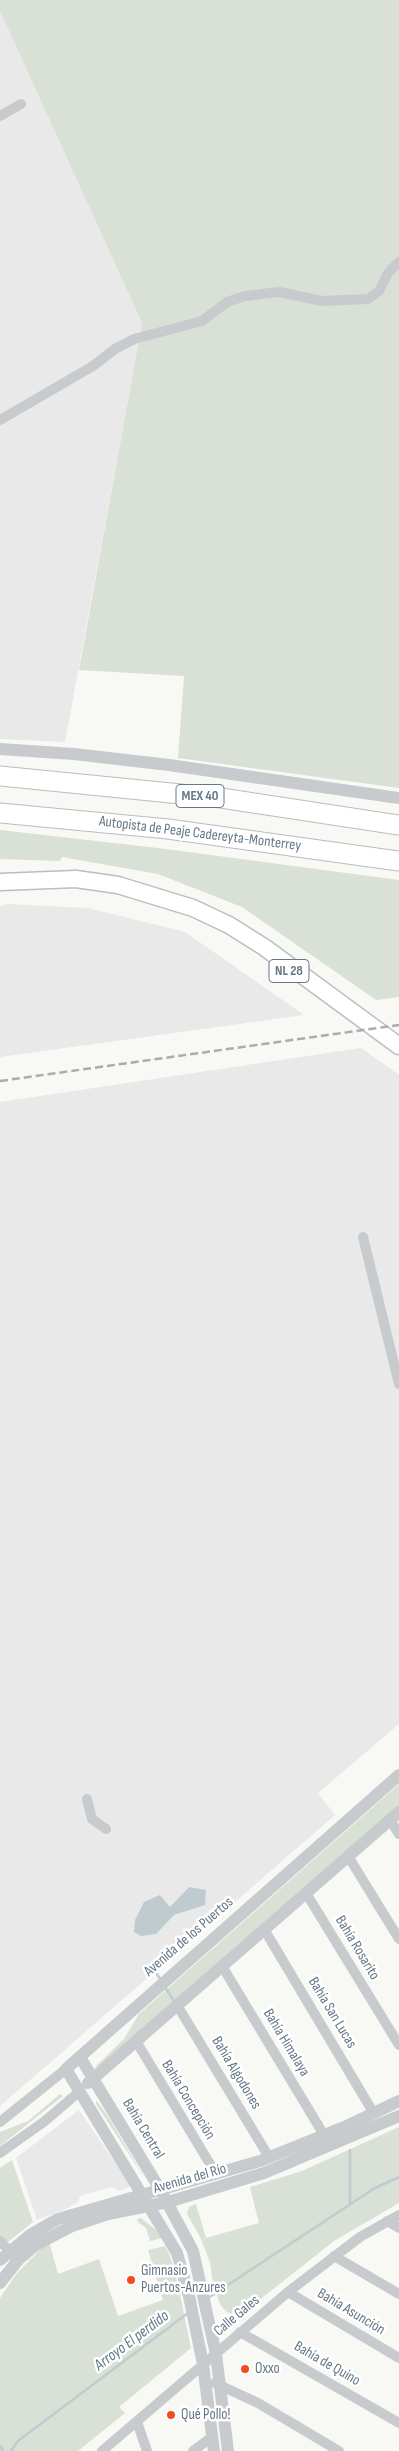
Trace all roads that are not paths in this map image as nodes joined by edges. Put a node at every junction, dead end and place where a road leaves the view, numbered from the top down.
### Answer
1 (21, 104) dead end
2 (0, 116) edge
3 (399, 262) edge
4 (0, 420) edge
5 (0, 749) edge
6 (0, 776) edge
7 (399, 798) edge
8 (0, 813) edge
9 (399, 824) edge
10 (399, 861) edge
11 (66, 880) junction
12 (0, 882) edge
13 (399, 1046) edge
14 (399, 1054) edge
15 (363, 1237) dead end
16 (399, 1384) edge
17 (399, 1775) edge
18 (87, 1799) dead end
19 (394, 1816) edge
20 (106, 1828) dead end
21 (399, 1834) edge
22 (348, 1856) junction
23 (306, 1893) junction
24 (264, 1929) junction
25 (399, 1938) edge
26 (222, 1966) junction
27 (177, 2005) junction
28 (136, 2041) junction
29 (399, 2045) edge
30 (80, 2057) junction
31 (66, 2069) junction
32 (93, 2078) junction
33 (80, 2091) junction
34 (399, 2101) edge
35 (374, 2112) junction
36 (399, 2116) edge
37 (0, 2122) edge
38 (324, 2135) junction
39 (0, 2153) edge
40 (264, 2159) junction
41 (264, 2173) junction
42 (216, 2174) junction
43 (161, 2191) junction
44 (147, 2201) junction
45 (168, 2202) junction
46 (399, 2215) edge
47 (387, 2221) junction
48 (399, 2228) edge
49 (0, 2241) edge
50 (14, 2256) junction
51 (334, 2256) junction
52 (0, 2260) edge
53 (2, 2276) edge
54 (202, 2289) junction
55 (188, 2292) junction
56 (288, 2292) junction
57 (399, 2294) edge
58 (240, 2332) junction
59 (216, 2354) junction
60 (399, 2358) edge
61 (203, 2364) junction
62 (206, 2380) junction
63 (221, 2385) junction
64 (137, 2422) junction
65 (399, 2423) edge
66 (212, 2437) junction
67 (102, 2451) edge
68 (147, 2451) edge
69 (193, 2451) edge
70 (214, 2451) edge
71 (228, 2451) edge
72 (339, 2451) edge

1 - 2 street
3 - 4 street
5 - 7 street
6 - 9 highway, MEX 40
8 - 10 highway, Autopista de Peaje Cadereyta-Monterrey / MEX 40
11 - 12 main road, NL 28
11 - 13 main road, NL 28
11 - 14 main road, NL 28
15 - 16 street
17 - 30 street, Avenida de los Puertos
18 - 20 street
19 - 21 street
19 - 22 street
22 - 23 street
22 - 25 street
23 - 24 street
23 - 29 street, Bahía Rosarito
24 - 26 street
24 - 35 street, Bahía San Lucas
26 - 27 street
26 - 38 street, Bahía Himalaya
27 - 28 street
27 - 40 street, Bahía Algodones
28 - 32 street
28 - 42 street, Bahía Concepción
30 - 31 street, Avenida de los Puertos
30 - 32 street, Bahía Central
31 - 33 street
31 - 37 street, Avenida de los Puertos
32 - 33 street
32 - 43 street, Bahía Central
33 - 39 street
33 - 44 street
34 - 35 street, Avenida del Río
35 - 38 street, Avenida del Río
36 - 41 street, Avenida del Río
38 - 40 street, Avenida del Río
40 - 41 street
40 - 42 street, Avenida del Río
41 - 45 street, Avenida del Río
42 - 43 street, Avenida del Río
43 - 44 street, Avenida del Río
43 - 45 street, Bahía Central
44 - 45 street, Avenida del Río
44 - 50 street, Avenida del Río
44 - 55 street
45 - 54 street, Bahía Central
46 - 47 street, Calle Gales
47 - 48 street
47 - 51 street, Calle Gales
49 - 50 street
50 - 52 street, Avenida del Río
50 - 53 street, Avenida del Río
51 - 56 street, Calle Gales
51 - 57 street
54 - 55 street
54 - 59 street, Bahía Central
55 - 61 street
56 - 58 street, Calle Gales
56 - 60 street, Bahía Asunción
58 - 59 street, Calle Gales
58 - 65 street, Bahía de Quino
59 - 61 street, Calle Gales
59 - 63 street, Bahía Central
61 - 62 street
61 - 64 street, Calle Gales
62 - 63 street
62 - 66 street
63 - 71 street, Bahía Central
63 - 72 street
64 - 67 street, Calle Gales
64 - 68 street
66 - 69 street
66 - 70 street

